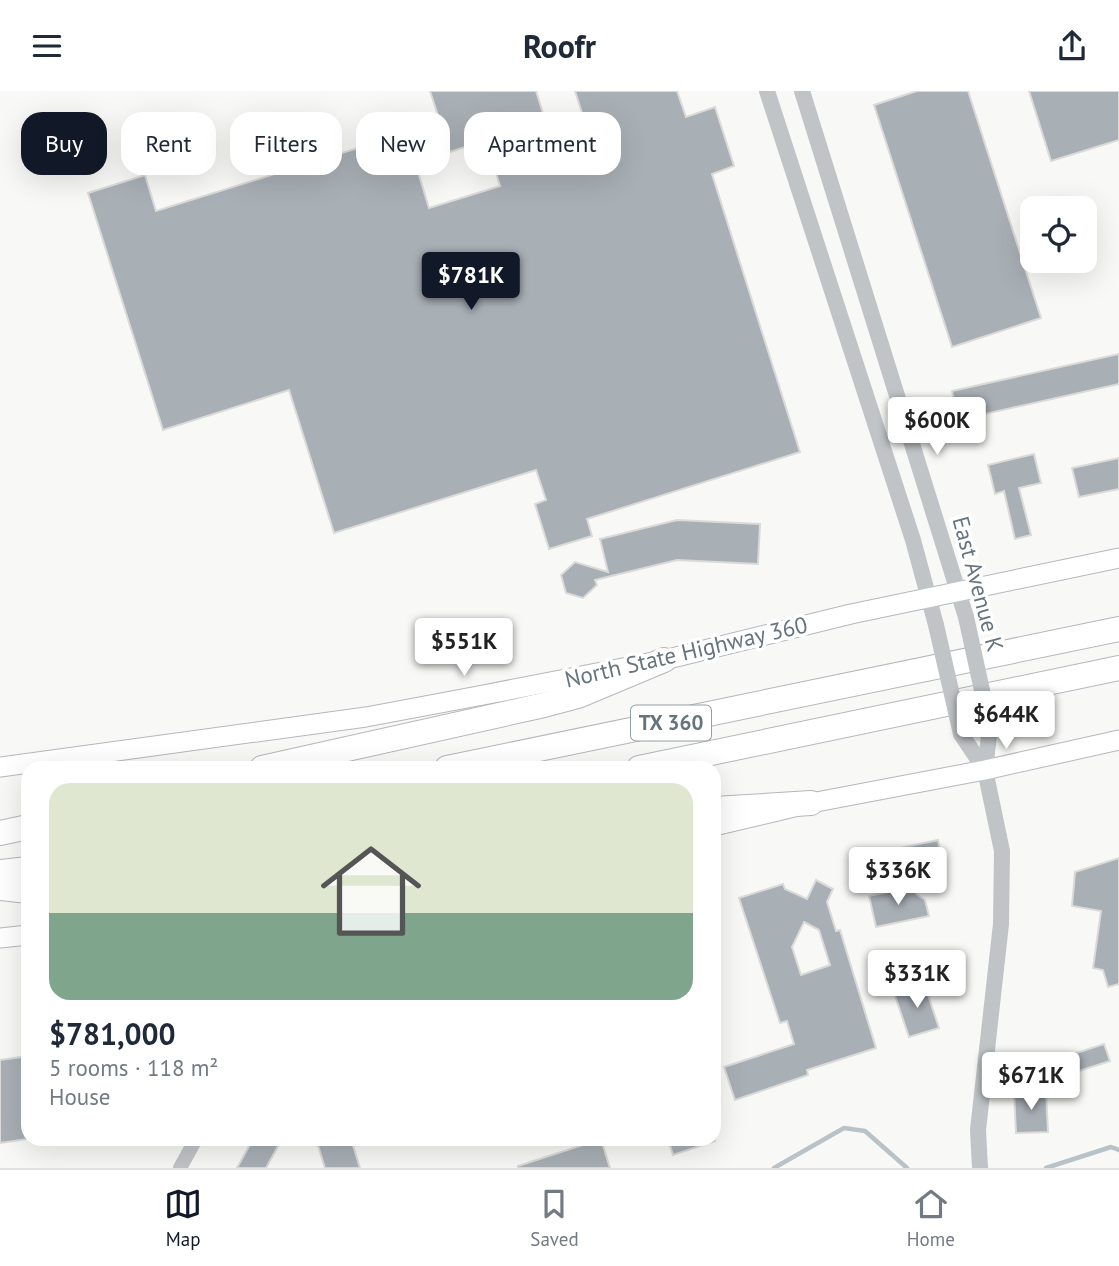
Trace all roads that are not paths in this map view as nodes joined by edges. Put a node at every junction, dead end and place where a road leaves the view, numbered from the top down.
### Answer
1 (767, 91) edge
2 (802, 91) edge
3 (916, 451) junction
4 (888, 460) junction
5 (1119, 558) edge
6 (959, 592) junction
7 (929, 598) junction
8 (1119, 629) edge
9 (664, 660) junction
10 (1119, 668) edge
11 (1046, 683) junction
12 (1119, 686) edge
13 (1119, 740) edge
14 (44, 761) edge
15 (293, 761) edge
16 (481, 761) edge
17 (673, 761) edge
18 (21, 764) edge
19 (0, 767) edge
20 (985, 771) junction
21 (811, 803) junction
22 (721, 809) edge
23 (721, 825) edge
24 (21, 870) edge
25 (0, 872) edge
26 (0, 888) edge
27 (21, 890) edge
28 (21, 936) edge
29 (0, 938) edge
30 (193, 1146) edge
31 (180, 1168) edge
32 (979, 1168) edge

1 - 4 street
2 - 3 street, East Avenue K
3 - 4 street
3 - 6 street, East Avenue K
4 - 7 street
5 - 6 main road, North State Highway 360
6 - 7 main road, North State Highway 360
6 - 20 street, East Avenue K, bridge
7 - 9 main road, North State Highway 360
7 - 20 street, bridge
8 - 16 highway, TX 360
9 - 14 main road, North State Highway 360
9 - 15 highway
10 - 11 highway, TX 360
11 - 12 highway
11 - 17 highway, TX 360
13 - 20 main road
18 - 19 main road, North State Highway 360
20 - 21 main road
20 - 32 street
21 - 22 highway
21 - 23 main road
24 - 25 highway
26 - 27 highway
28 - 29 main road
30 - 31 street

